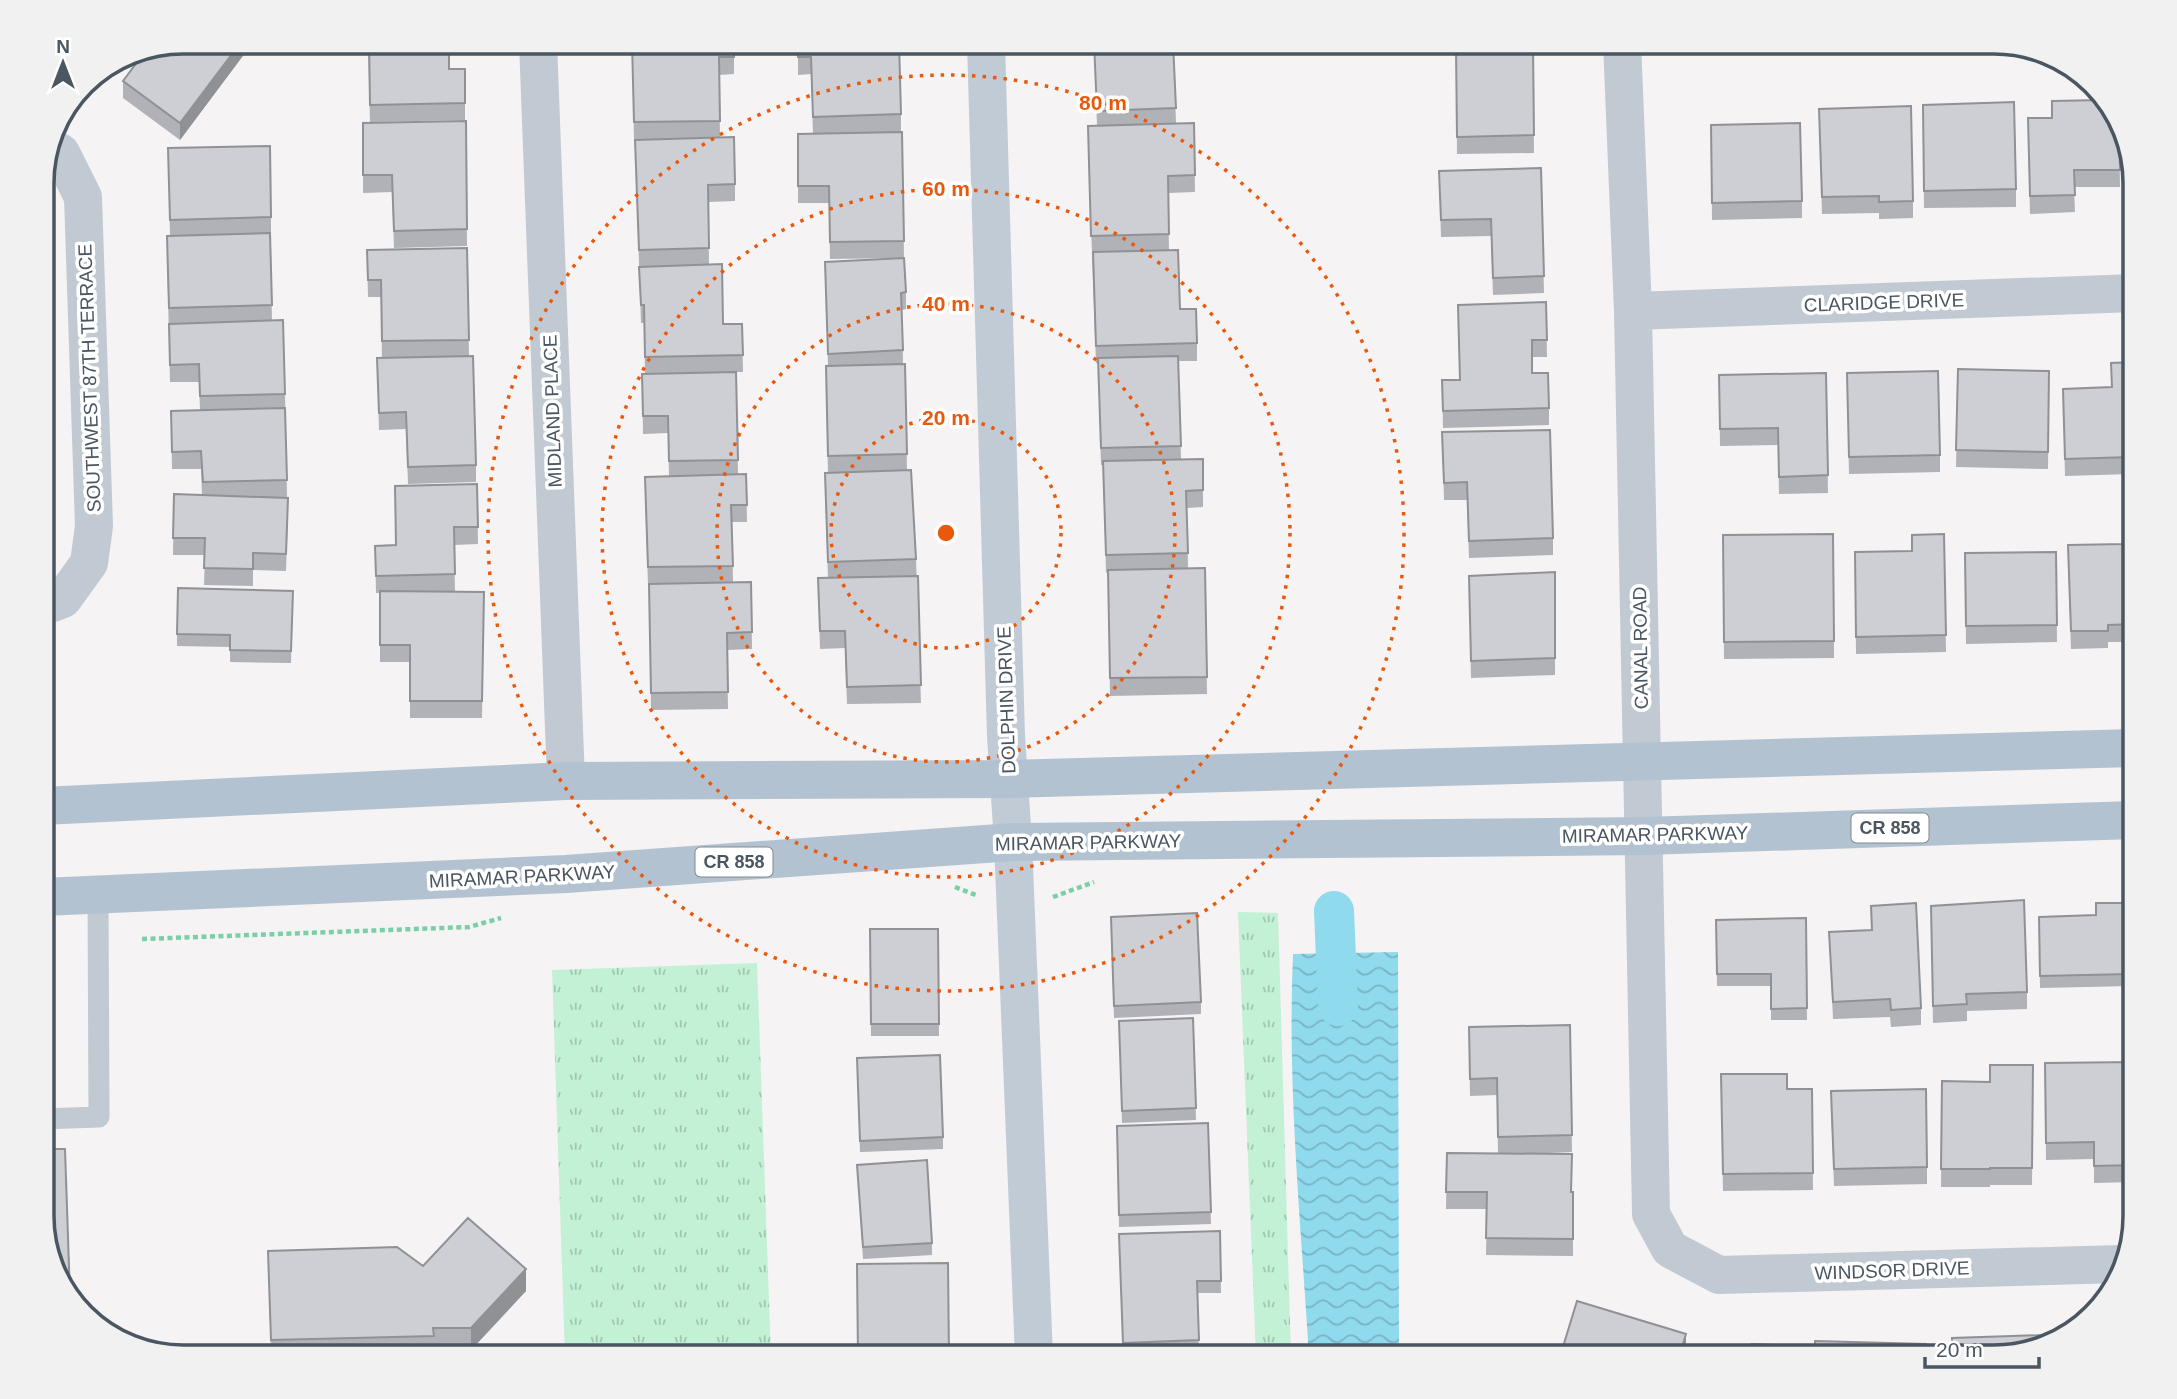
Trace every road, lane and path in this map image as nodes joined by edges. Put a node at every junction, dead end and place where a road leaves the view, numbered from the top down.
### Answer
1 (538, 54) edge
2 (986, 54) edge
3 (1622, 54) edge
4 (58, 154) edge
5 (2123, 293) edge
6 (1633, 311) junction
7 (55, 600) edge
8 (2123, 748) edge
9 (1642, 763) junction
10 (1008, 779) junction
11 (566, 781) junction
12 (55, 805) edge
13 (2123, 820) edge
14 (1645, 836) junction
15 (1013, 842) junction
16 (98, 895) junction
17 (55, 897) edge
18 (55, 1119) edge
19 (1670, 1249) joint
20 (2113, 1264) edge
21 (1034, 1345) edge

1 - 11 street, MIDLAND PLACE
2 - 10 street, DOLPHIN DRIVE
3 - 6 street, CANAL ROAD
4 - 7 street, SOUTHWEST 87TH TERRACE
5 - 6 street, CLARIDGE DRIVE
6 - 9 street, CANAL ROAD
8 - 9 main road
9 - 10 main road
9 - 14 street, CANAL ROAD
10 - 11 main road
10 - 15 street, DOLPHIN DRIVE
11 - 12 main road
13 - 14 main road, MIRAMAR PARKWAY / CR 858
14 - 15 main road, MIRAMAR PARKWAY / CR 858
14 - 19 street, CANAL ROAD
15 - 16 main road, MIRAMAR PARKWAY / CR 858
15 - 21 street, DOLPHIN DRIVE
16 - 17 main road, MIRAMAR PARKWAY / CR 858
16 - 18 lane
19 - 20 street, WINDSOR DRIVE

